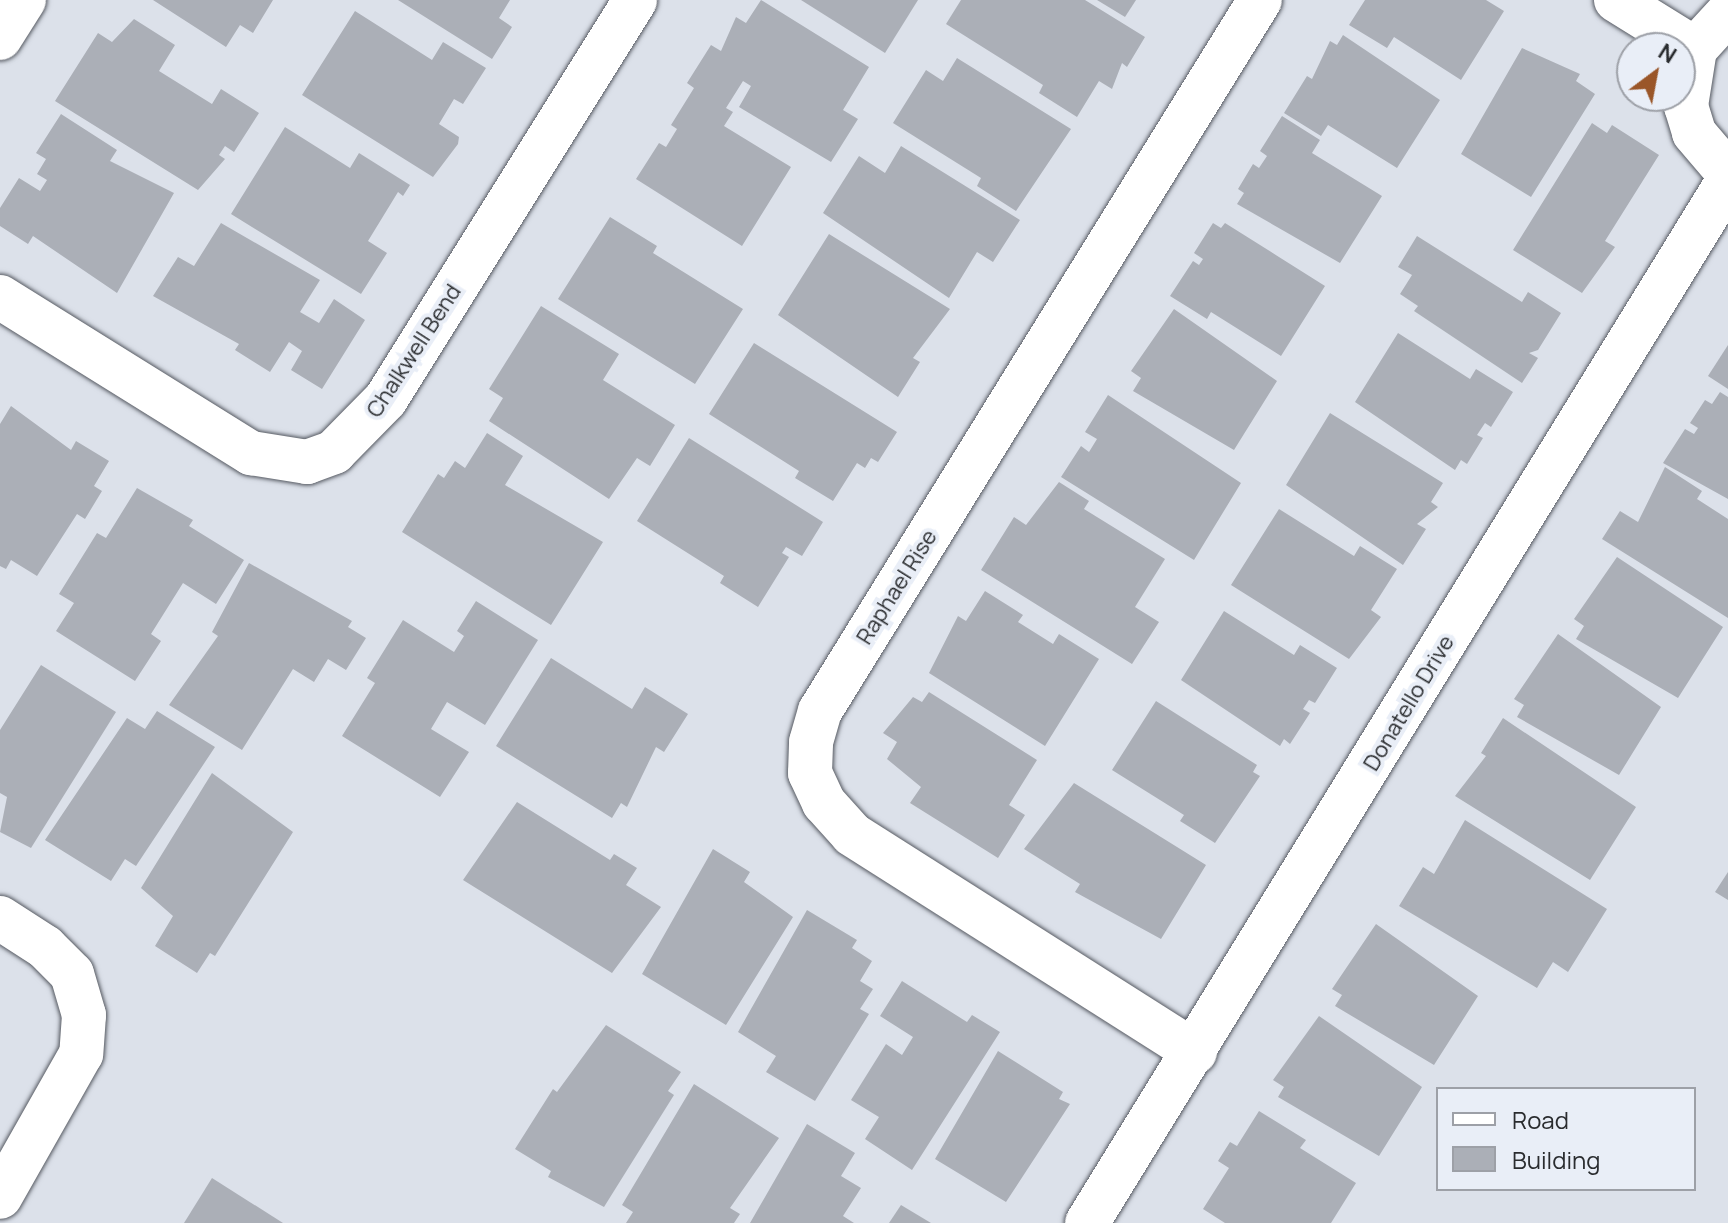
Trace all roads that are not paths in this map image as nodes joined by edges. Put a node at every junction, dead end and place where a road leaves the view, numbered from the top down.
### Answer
1 (24, 0) edge
2 (635, 0) edge
3 (1260, 0) edge
4 (1616, 0) edge
5 (1728, 13) edge
6 (1668, 32) edge
7 (0, 38) edge
8 (1696, 48) edge
9 (1688, 112) edge
10 (1728, 173) edge
11 (1728, 181) edge
12 (0, 297) edge
13 (0, 918) edge
14 (1195, 1052) junction
15 (0, 1197) edge
16 (1087, 1223) edge

1 - 7 street
2 - 12 street, Chalkwell Bend
3 - 14 street, Raphael Rise
4 - 6 street
5 - 8 street
9 - 10 street
11 - 14 street, Donatello Drive
13 - 15 street
14 - 16 street, Donatello Drive

